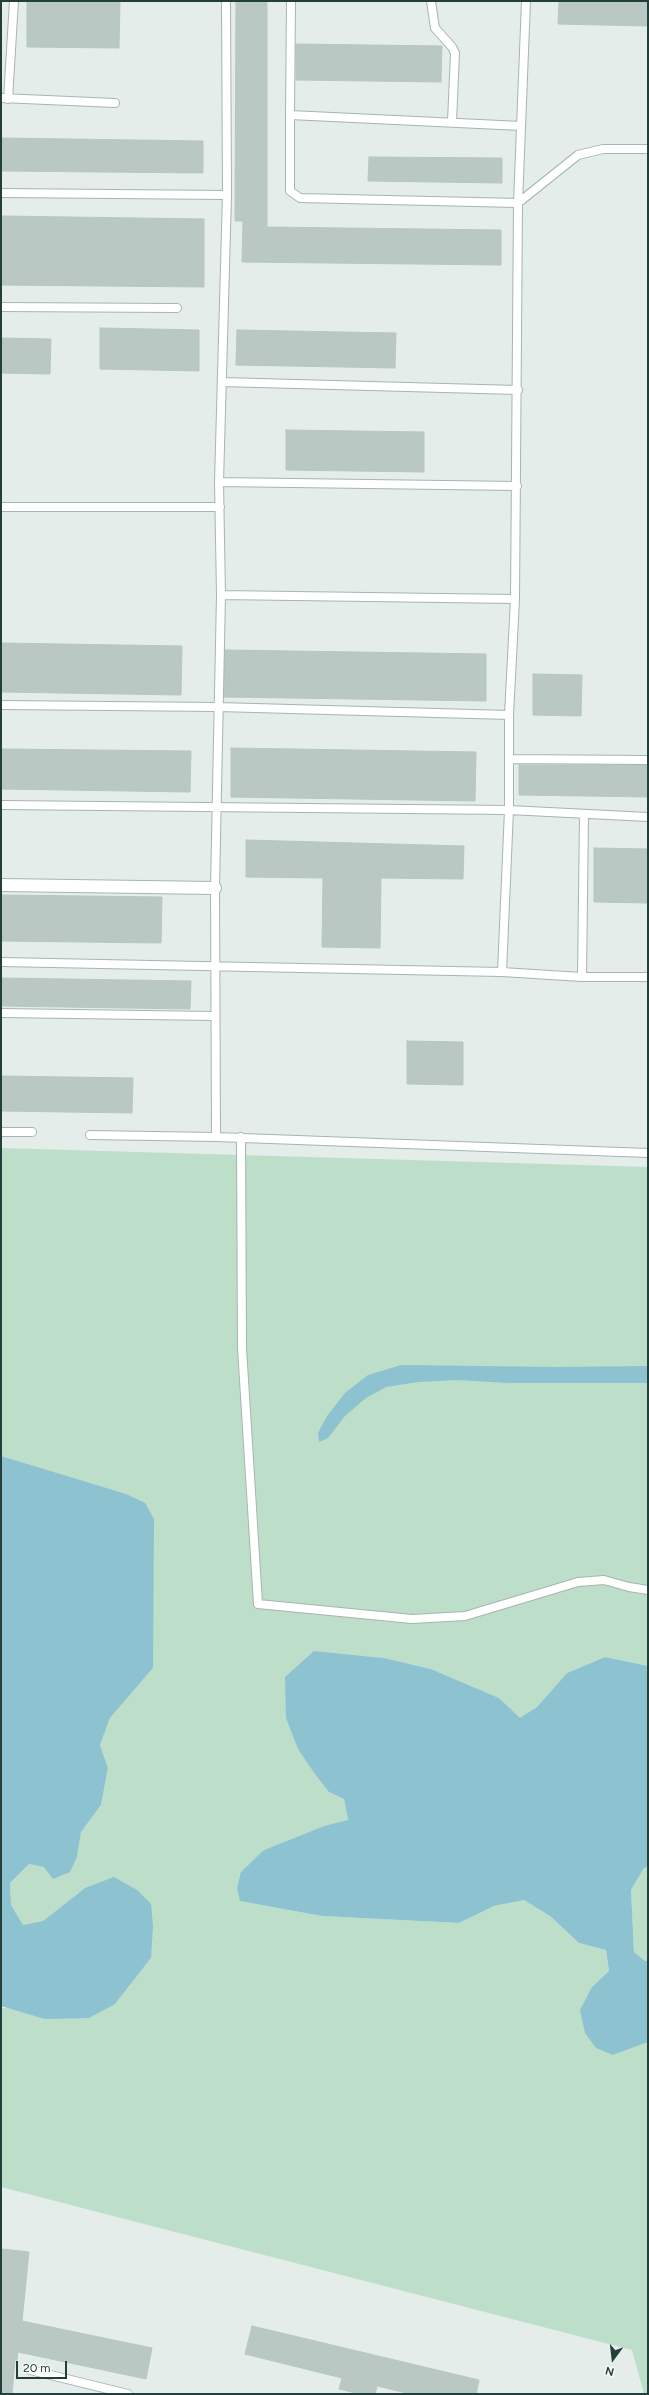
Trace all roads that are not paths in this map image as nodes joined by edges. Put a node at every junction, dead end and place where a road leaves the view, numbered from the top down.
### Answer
1 (14, 1) edge
2 (226, 1) edge
3 (291, 1) edge
4 (431, 1) edge
5 (526, 1) edge
6 (5, 98) edge
7 (115, 103) dead end
8 (290, 115) junction
9 (452, 122) junction
10 (521, 126) junction
11 (648, 149) edge
12 (1, 193) edge
13 (227, 195) junction
14 (518, 203) junction
15 (1, 307) edge
16 (177, 308) dead end
17 (222, 382) junction
18 (518, 390) junction
19 (219, 482) junction
20 (517, 486) junction
21 (1, 507) edge
22 (220, 507) junction
23 (221, 595) junction
24 (515, 599) junction
25 (1, 705) edge
26 (218, 707) junction
27 (509, 715) junction
28 (509, 758) junction
29 (648, 760) edge
30 (1, 805) edge
31 (217, 807) junction
32 (509, 810) junction
33 (584, 814) junction
34 (648, 817) edge
35 (1, 885) edge
36 (215, 888) junction
37 (1, 962) edge
38 (215, 967) junction
39 (502, 972) junction
40 (648, 976) edge
41 (582, 977) junction
42 (1, 1013) edge
43 (215, 1016) junction
44 (1, 1132) edge
45 (32, 1132) dead end
46 (90, 1135) dead end
47 (216, 1137) junction
48 (241, 1137) junction
49 (648, 1153) edge
50 (648, 1590) edge
51 (30, 2370) dead end
52 (128, 2394) edge

1 - 6 lane
2 - 13 lane
3 - 8 lane
4 - 9 lane
5 - 10 lane
6 - 7 lane
8 - 9 lane
8 - 14 lane
9 - 10 lane
10 - 14 lane
11 - 14 lane
12 - 13 lane
13 - 17 lane
14 - 18 lane
15 - 16 lane
17 - 18 lane
17 - 19 lane
18 - 20 lane
19 - 20 lane
19 - 22 lane
20 - 24 lane
21 - 22 lane
22 - 23 lane
23 - 24 lane
23 - 26 lane
24 - 27 lane
25 - 26 lane
26 - 27 lane
26 - 31 lane
27 - 28 lane
28 - 29 lane
28 - 32 lane
30 - 31 lane
31 - 32 lane
31 - 36 lane
32 - 33 lane
32 - 39 lane
33 - 34 lane
33 - 41 lane
35 - 36 street
36 - 38 lane
37 - 38 lane
38 - 39 lane
38 - 43 lane
39 - 41 lane
40 - 41 lane
42 - 43 lane
43 - 47 lane
44 - 45 lane
46 - 47 lane
47 - 48 lane
48 - 49 lane
48 - 50 lane
51 - 52 lane

